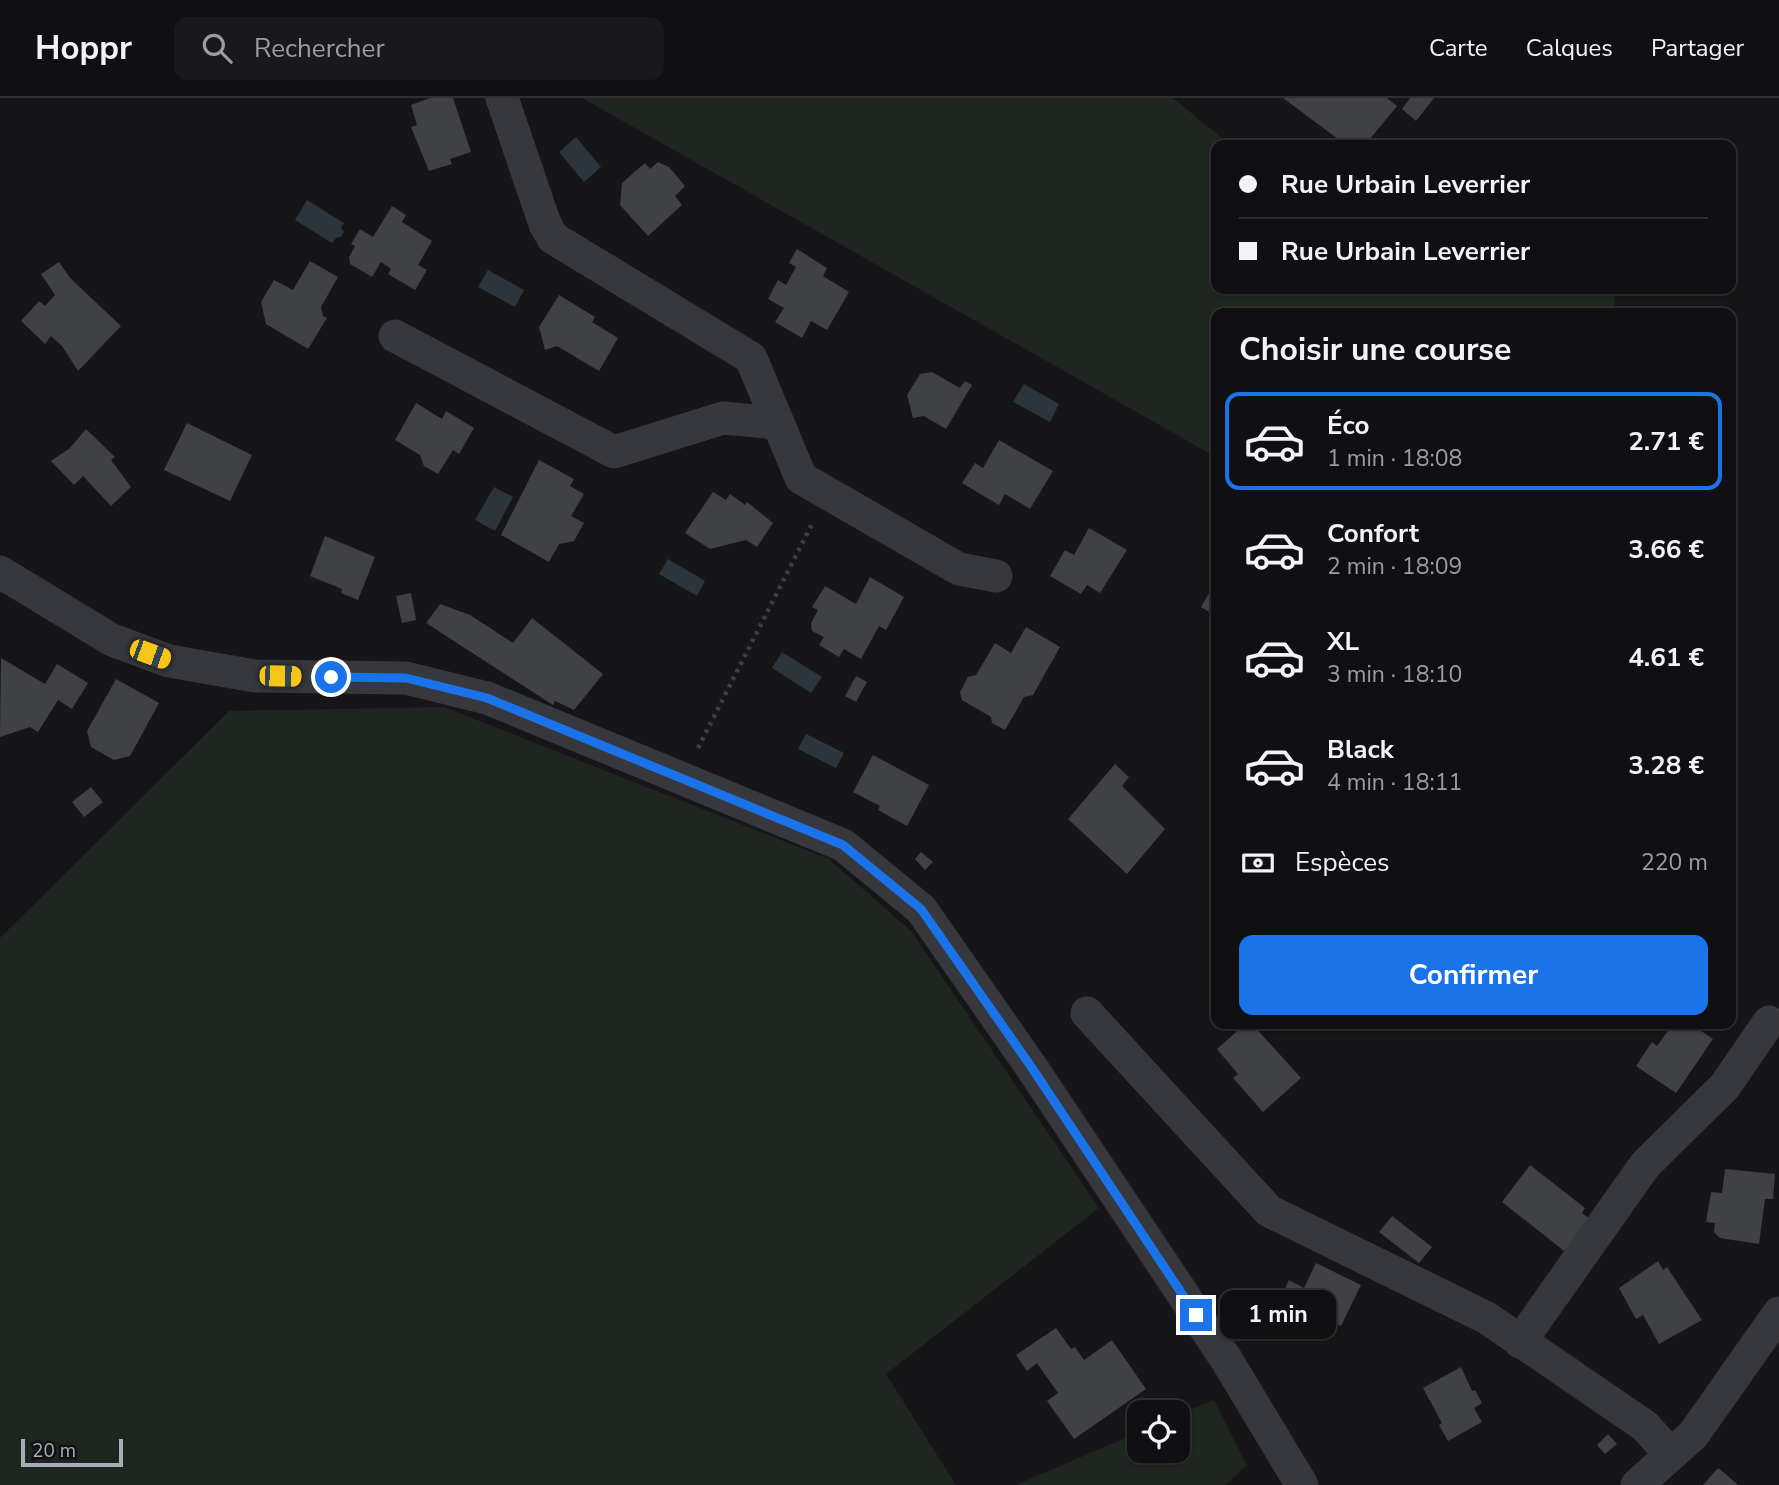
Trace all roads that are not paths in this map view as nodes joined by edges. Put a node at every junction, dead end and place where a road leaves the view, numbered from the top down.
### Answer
1 (502, 98) edge
2 (395, 336) dead end
3 (777, 423) junction
4 (1, 575) edge
5 (996, 576) dead end
6 (1087, 1013) dead end
7 (1769, 1022) dead end
8 (1779, 1313) edge
9 (1520, 1342) junction
10 (1670, 1454) junction
11 (1302, 1485) edge
12 (1637, 1485) edge

1 - 3 street
2 - 3 street
3 - 5 street
4 - 11 street
6 - 9 street
7 - 9 street
8 - 10 street
9 - 10 street
10 - 12 street

